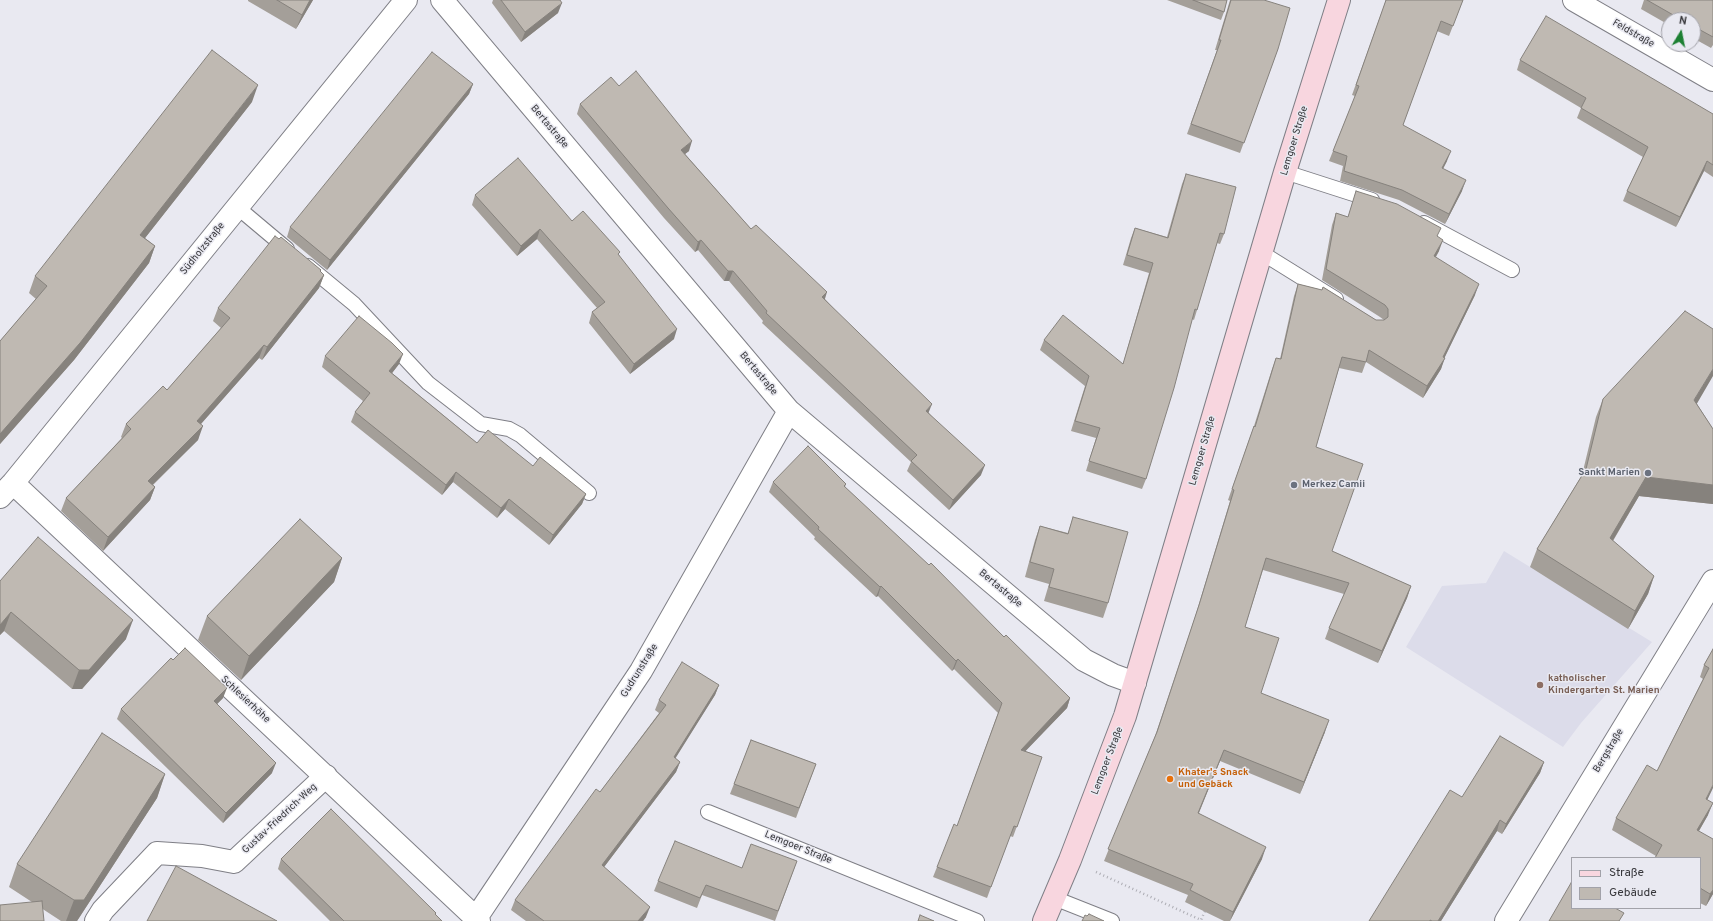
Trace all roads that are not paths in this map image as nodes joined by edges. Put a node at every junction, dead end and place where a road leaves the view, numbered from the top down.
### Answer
1 (406, 0) edge
2 (442, 0) edge
3 (1338, 0) edge
4 (1574, 0) edge
5 (1713, 80) edge
6 (1285, 172) junction
7 (1381, 203) edge
8 (237, 208) junction
9 (1410, 215) edge
10 (1262, 253) junction
11 (1512, 270) dead end
12 (1349, 307) edge
13 (789, 411) junction
14 (7, 490) edge
15 (588, 493) dead end
16 (1713, 581) edge
17 (1135, 683) junction
18 (326, 776) junction
19 (708, 812) dead end
20 (1054, 898) junction
21 (476, 920) edge
22 (96, 921) edge
23 (977, 921) edge
24 (1044, 921) edge
25 (1112, 921) edge
26 (1506, 921) edge

1 - 8 street, Südholzstraße
2 - 13 street, Bertastraße
3 - 6 main road, Lemgoer Straße
4 - 5 street, Feldstraße
6 - 7 lane
6 - 10 main road, Lemgoer Straße
8 - 14 street, Südholzstraße
8 - 15 lane
9 - 11 lane
10 - 12 lane
10 - 17 main road, Lemgoer Straße
13 - 17 street, Bertastraße
13 - 21 street, Gudrunstraße
14 - 18 street, Schlesierhöhe
16 - 26 street, Bergstraße
17 - 20 main road, Lemgoer Straße
18 - 21 street, Schlesierhöhe
18 - 22 street, Gustav-Friedrich-Weg
19 - 23 lane, Lemgoer Straße
20 - 24 main road, Lemgoer Straße
20 - 25 lane

